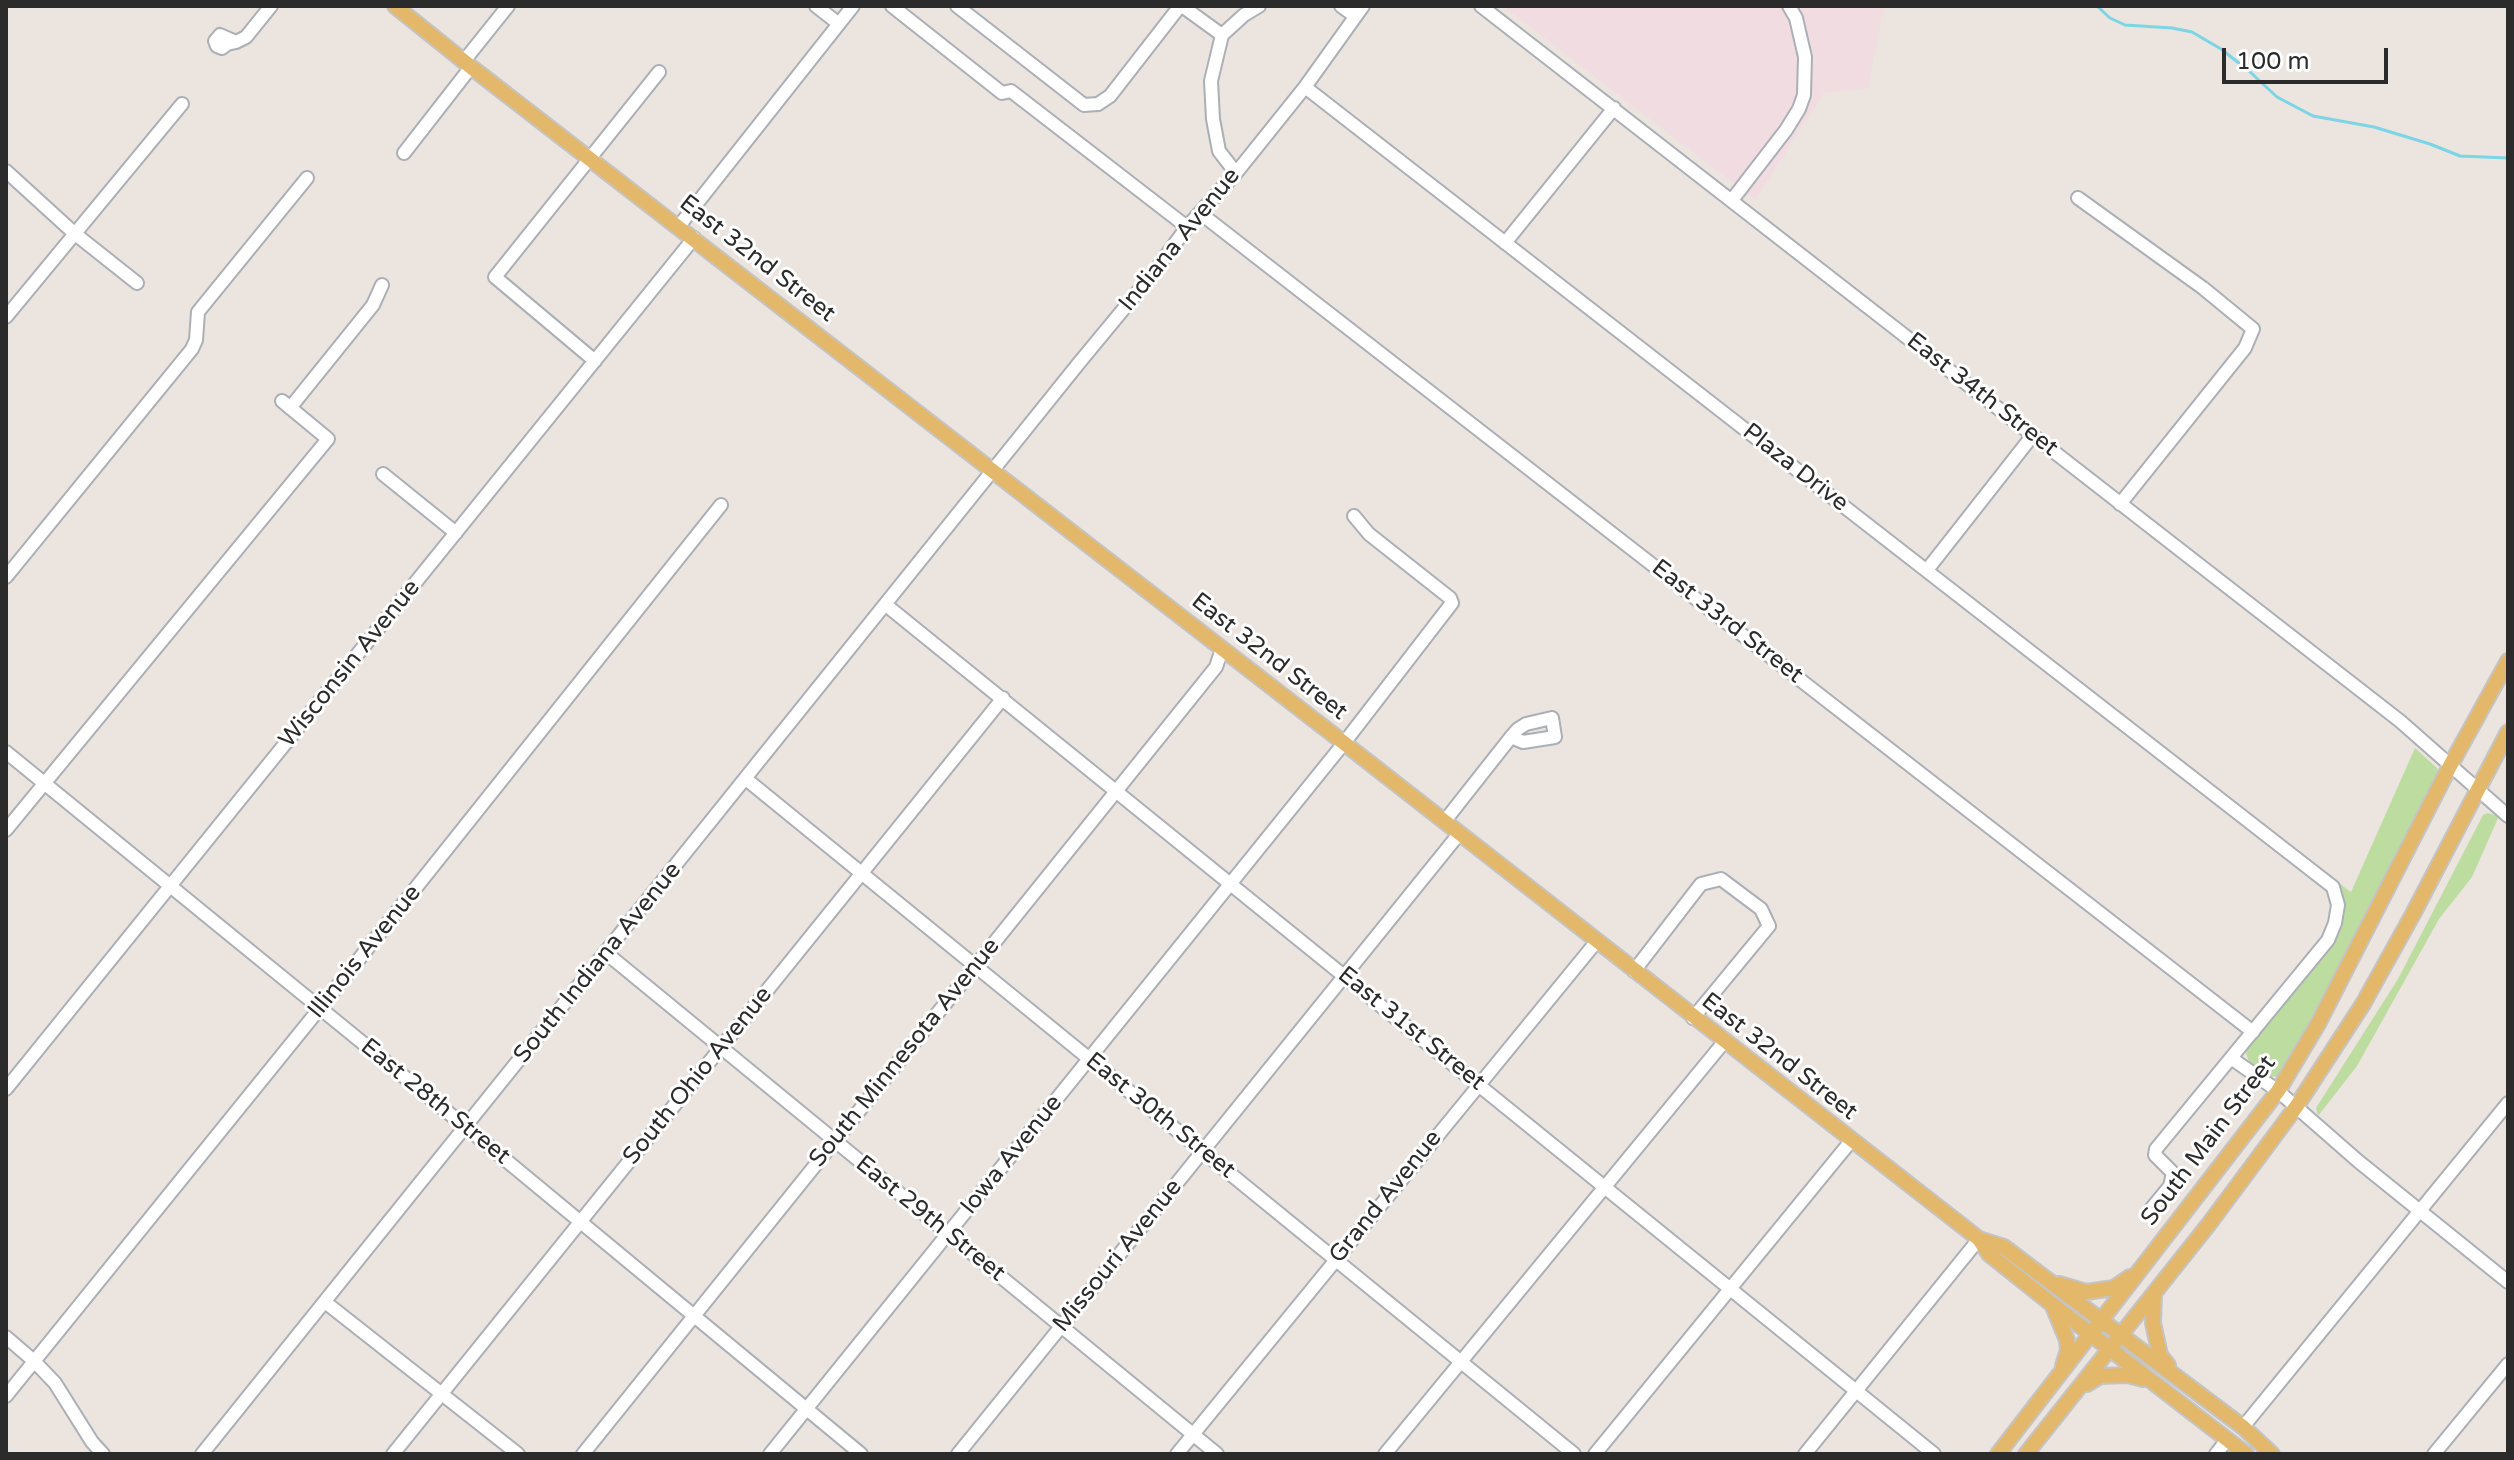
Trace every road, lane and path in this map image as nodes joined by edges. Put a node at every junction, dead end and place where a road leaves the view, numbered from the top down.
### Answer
1 (271, 6) edge
2 (395, 6) edge
3 (508, 6) edge
4 (816, 6) edge
5 (853, 6) edge
6 (892, 6) edge
7 (957, 6) edge
8 (1181, 6) edge
9 (1259, 6) edge
10 (1341, 6) edge
11 (1481, 6) edge
12 (1789, 6) edge
13 (1359, 11) edge
14 (839, 24) junction
15 (1222, 35) junction
16 (236, 42) dead end
17 (467, 64) junction
18 (659, 72) dead end
19 (1305, 87) junction
20 (182, 104) dead end
21 (1614, 108) junction
22 (404, 153) dead end
23 (591, 158) junction
24 (6, 171) edge
25 (1236, 173) junction
26 (307, 178) dead end
27 (2078, 198) dead end
28 (1732, 200) junction
29 (1200, 213) junction
30 (679, 226) junction
31 (1187, 227) junction
32 (74, 233) junction
33 (694, 238) junction
34 (1505, 243) junction
35 (137, 283) dead end
36 (382, 285) dead end
37 (6, 317) edge
38 (595, 361) junction
39 (2033, 435) junction
40 (993, 470) junction
41 (383, 474) dead end
42 (2120, 504) junction
43 (721, 505) dead end
44 (1354, 516) dead end
45 (456, 533) junction
46 (1927, 570) junction
47 (6, 577) edge
48 (886, 605) junction
49 (1222, 649) junction
50 (2508, 661) edge
51 (1003, 698) junction
52 (2508, 732) edge
53 (1511, 737) dead end
54 (1344, 743) junction
55 (6, 752) edge
56 (2450, 766) junction
57 (746, 779) junction
58 (44, 783) junction
59 (1117, 790) junction
60 (2478, 790) junction
61 (2508, 816) edge
62 (1444, 822) junction
63 (6, 830) edge
64 (1459, 834) junction
65 (862, 872) junction
66 (1231, 883) junction
67 (170, 887) junction
68 (1597, 941) junction
69 (606, 953) junction
70 (976, 965) junction
71 (1634, 971) junction
72 (1345, 976) junction
73 (320, 1008) junction
74 (1693, 1018) junction
75 (2253, 1032) junction
76 (1724, 1042) junction
77 (721, 1046) junction
78 (1090, 1058) junction
79 (2231, 1058) junction
80 (1478, 1084) junction
81 (6, 1089) edge
82 (2278, 1091) junction
83 (2508, 1103) edge
84 (2296, 1107) junction
85 (467, 1128) junction
86 (835, 1140) junction
87 (1851, 1141) junction
88 (1203, 1151) junction
89 (1604, 1186) junction
90 (2151, 1209) dead end
91 (2420, 1210) junction
92 (581, 1222) junction
93 (948, 1234) junction
94 (1979, 1239) junction
95 (1335, 1259) junction
96 (2140, 1270) junction
97 (2050, 1281) junction
98 (2508, 1282) edge
99 (1731, 1289) junction
100 (2154, 1293) junction
101 (325, 1302) junction
102 (2053, 1305) junction
103 (694, 1316) junction
104 (2101, 1321) junction
105 (1061, 1326) junction
106 (2090, 1335) junction
107 (2120, 1335) junction
108 (6, 1337) edge
109 (2109, 1349) junction
110 (34, 1361) junction
111 (1462, 1362) junction
112 (2508, 1364) edge
113 (2061, 1373) junction
114 (2178, 1378) junction
115 (2151, 1381) junction
116 (2079, 1388) junction
117 (1857, 1391) junction
118 (442, 1394) junction
119 (6, 1396) edge
120 (807, 1409) junction
121 (2243, 1427) junction
122 (1193, 1434) junction
123 (2227, 1440) junction
124 (103, 1454) edge
125 (202, 1454) edge
126 (393, 1454) edge
127 (518, 1454) edge
128 (583, 1454) edge
129 (770, 1454) edge
130 (861, 1454) edge
131 (958, 1454) edge
132 (1177, 1454) edge
133 (1217, 1454) edge
134 (1385, 1454) edge
135 (1574, 1454) edge
136 (1595, 1454) edge
137 (1805, 1454) edge
138 (1934, 1454) edge
139 (1998, 1454) edge
140 (2026, 1454) edge
141 (2216, 1454) edge
142 (2246, 1454) edge
143 (2272, 1454) edge
144 (2434, 1454) edge

1 - 16 street
2 - 17 main road, East 32nd Street
3 - 17 street
4 - 14 street
5 - 14 street
6 - 31 street
7 - 8 street
8 - 15 street
9 - 15 street
10 - 13 street
11 - 21 street, East 34th Street
12 - 28 street
13 - 19 street, Indiana Avenue
14 - 30 street
15 - 25 street
17 - 22 street
17 - 23 main road, East 32nd Street
18 - 23 street
19 - 25 street, Indiana Avenue
19 - 34 street, Plaza Drive
20 - 32 street
21 - 28 street, East 34th Street
21 - 34 street
23 - 30 main road, East 32nd Street
23 - 38 street
24 - 32 street
25 - 29 street, Indiana Avenue
26 - 47 street
27 - 42 street
28 - 39 street, East 34th Street
29 - 31 street, Indiana Avenue
29 - 75 street, East 33rd Street
30 - 33 main road, East 32nd Street
31 - 40 street, Indiana Avenue
32 - 35 street
32 - 37 street
33 - 38 street, Wisconsin Avenue
33 - 40 main road, East 32nd Street
34 - 46 street, Plaza Drive
36 - 58 street
38 - 45 street, Wisconsin Avenue
39 - 42 street, East 34th Street
39 - 46 street
40 - 48 street, South Indiana Avenue
40 - 49 main road, East 32nd Street
41 - 45 street
42 - 56 street, East 34th Street
43 - 73 street, Illinois Avenue
44 - 54 street, Iowa Avenue
45 - 67 street, Wisconsin Avenue
46 - 75 street, Plaza Drive
48 - 51 street, East 31st Street
48 - 57 street, South Indiana Avenue
49 - 54 main road, East 32nd Street
49 - 59 street, South Minnesota Avenue
50 - 56 main road, South Main Street
51 - 59 street, East 31st Street
51 - 65 street, South Ohio Avenue
52 - 60 main road, South Main Street
53 - 62 street
54 - 62 main road, East 32nd Street
54 - 66 street, Iowa Avenue
55 - 58 street, East 28th Street
56 - 60 street, East 34th Street
56 - 82 main road, South Main Street
57 - 65 street, East 30th Street
57 - 69 street, South Indiana Avenue
58 - 63 street
58 - 67 street, East 28th Street
59 - 66 street, East 31st Street
59 - 70 street, South Minnesota Avenue
60 - 61 street, East 34th Street
60 - 84 main road, South Main Street
62 - 64 main road, East 32nd Street
64 - 68 main road, East 32nd Street
64 - 72 street, Missouri Avenue
65 - 70 street, East 30th Street
65 - 77 street, South Ohio Avenue
66 - 72 street, East 31st Street
66 - 78 street, Iowa Avenue
67 - 73 street, East 28th Street
67 - 81 street, Wisconsin Avenue
68 - 71 main road, East 32nd Street
68 - 80 street, Grand Avenue
69 - 77 street, East 29th Street
69 - 85 street, South Indiana Avenue
70 - 78 street, East 30th Street
70 - 86 street, South Minnesota Avenue
71 - 74 main road, East 32nd Street
71 - 74 street
72 - 80 street, East 31st Street
72 - 88 street, Missouri Avenue
73 - 85 street, East 28th Street
73 - 110 street, Illinois Avenue
74 - 76 main road, East 32nd Street
75 - 79 street, Plaza Drive
76 - 87 main road, East 32nd Street
76 - 89 street
77 - 86 street, East 29th Street
77 - 92 street, South Ohio Avenue
78 - 88 street, East 30th Street
78 - 93 street, Iowa Avenue
79 - 82 street
79 - 90 street, Plaza Drive
80 - 89 street, East 31st Street
80 - 95 street, Grand Avenue
82 - 84 street
82 - 96 main road, South Main Street
83 - 91 street
84 - 91 street
84 - 100 main road, South Main Street
85 - 92 street, East 28th Street
85 - 101 street, South Indiana Avenue
86 - 93 street, East 29th Street
86 - 103 street, South Minnesota Avenue
87 - 94 main road, East 32nd Street
87 - 99 street
88 - 95 street, East 30th Street
88 - 105 street, Missouri Avenue
89 - 99 street, East 31st Street
89 - 111 street
91 - 98 street
91 - 121 street
92 - 103 street, East 28th Street
92 - 118 street, South Ohio Avenue
93 - 105 street, East 29th Street
93 - 120 street, Iowa Avenue
94 - 97 main road
94 - 102 main road, East 32nd Street
94 - 117 street
95 - 111 street, East 30th Street
95 - 122 street, Grand Avenue
96 - 97 main road
96 - 104 main road, South Main Street
97 - 104 main road
99 - 117 street, East 31st Street
99 - 136 street
100 - 107 main road, South Main Street
100 - 114 main road
101 - 118 street
101 - 125 street, South Indiana Avenue
102 - 106 main road, East 32nd Street
102 - 113 main road
103 - 120 street, East 28th Street
103 - 128 street, South Minnesota Avenue
104 - 106 main road, South Main Street
104 - 107 main road
105 - 122 street, East 29th Street
105 - 131 street, Missouri Avenue
106 - 109 main road, East 32nd Street
106 - 113 main road, South Main Street
107 - 109 main road, South Main Street
107 - 114 main road
108 - 110 street
109 - 115 main road, East 32nd Street
109 - 116 main road, South Main Street
110 - 119 street, Illinois Avenue
110 - 124 street
111 - 134 street
111 - 135 street, East 30th Street
112 - 144 street
113 - 139 main road, South Main Street
114 - 121 main road
115 - 116 main road
115 - 123 main road, East 32nd Street
116 - 140 main road, South Main Street
117 - 137 street
117 - 138 street, East 31st Street
118 - 126 street, South Ohio Avenue
118 - 127 street
120 - 129 street, Iowa Avenue
120 - 130 street, East 28th Street
121 - 143 main road
122 - 132 street, Grand Avenue
122 - 133 street, East 29th Street
123 - 141 street
123 - 142 main road, East 32nd Street

